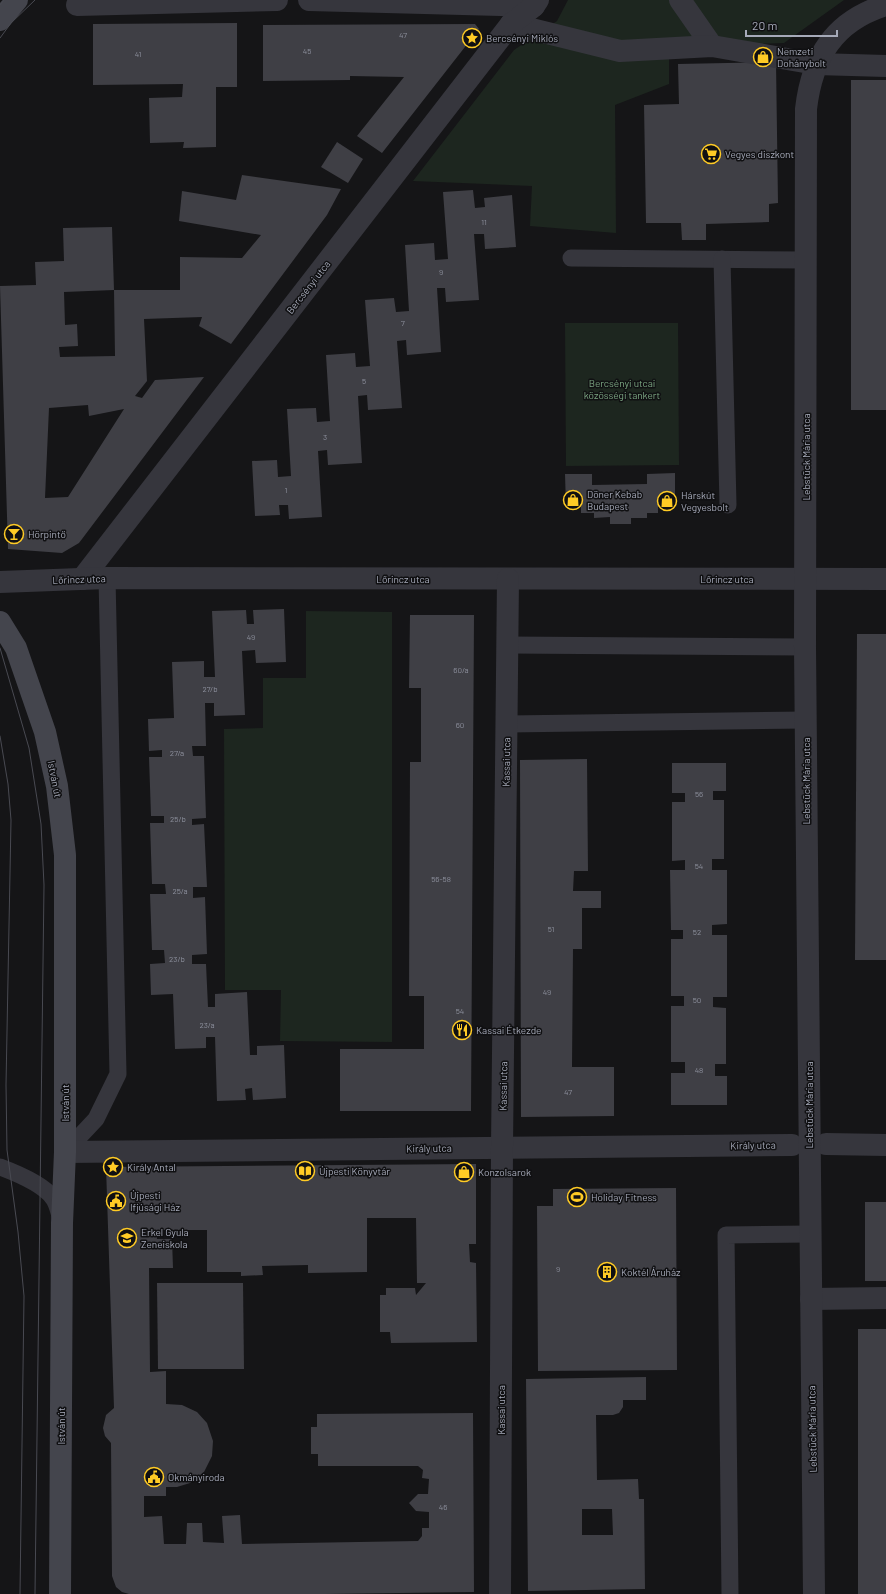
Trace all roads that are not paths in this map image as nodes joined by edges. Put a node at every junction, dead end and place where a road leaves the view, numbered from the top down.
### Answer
1 (277, 0) edge
2 (309, 0) edge
3 (680, 0) edge
4 (536, 3) edge
5 (77, 5) dead end
6 (886, 5) edge
7 (512, 24) junction
8 (712, 46) junction
9 (816, 64) junction
10 (886, 66) edge
11 (571, 258) dead end
12 (722, 259) junction
13 (806, 260) junction
14 (728, 505) dead end
15 (107, 578) junction
16 (82, 579) junction
17 (508, 579) junction
18 (886, 579) edge
19 (806, 580) junction
20 (0, 582) edge
21 (0, 622) edge
22 (507, 646) junction
23 (805, 647) junction
24 (806, 720) junction
25 (506, 724) junction
26 (826, 1144) dead end
27 (886, 1144) edge
28 (792, 1145) dead end
29 (502, 1148) junction
30 (65, 1152) junction
31 (0, 1167) edge
32 (62, 1223) junction
33 (810, 1234) junction
34 (886, 1298) edge
35 (811, 1299) junction
36 (60, 1594) edge
37 (500, 1594) edge
38 (730, 1594) edge
39 (814, 1594) edge

1 - 5 street
2 - 4 street
3 - 8 street
4 - 7 street, Bercsényi utca
6 - 9 street, Lebstück Mária utca
7 - 8 street
7 - 16 street, Bercsényi utca
8 - 9 street
9 - 10 street
9 - 13 street, Lebstück Mária utca
11 - 12 lane
12 - 13 lane
12 - 14 lane
13 - 19 street, Lebstück Mária utca
15 - 16 street, Lőrincz utca
15 - 17 street, Lőrincz utca
15 - 30 lane
16 - 20 street, Lőrincz utca
17 - 19 street, Lőrincz utca
17 - 22 street, Kassai utca
18 - 19 street, Lőrincz utca
19 - 23 street, Lebstück Mária utca
21 - 30 street, István út
22 - 23 lane
22 - 25 street, Kassai utca
23 - 24 street, Lebstück Mária utca
24 - 25 lane
24 - 33 street, Lebstück Mária utca
25 - 29 street, Kassai utca
26 - 27 street
28 - 29 street, Király utca
29 - 30 street, Király utca
29 - 37 street, Kassai utca
30 - 32 street, István út
31 - 32 lane
32 - 36 street, István út
33 - 35 street, Lebstück Mária utca
33 - 38 lane
34 - 35 street
35 - 39 street, Lebstück Mária utca

